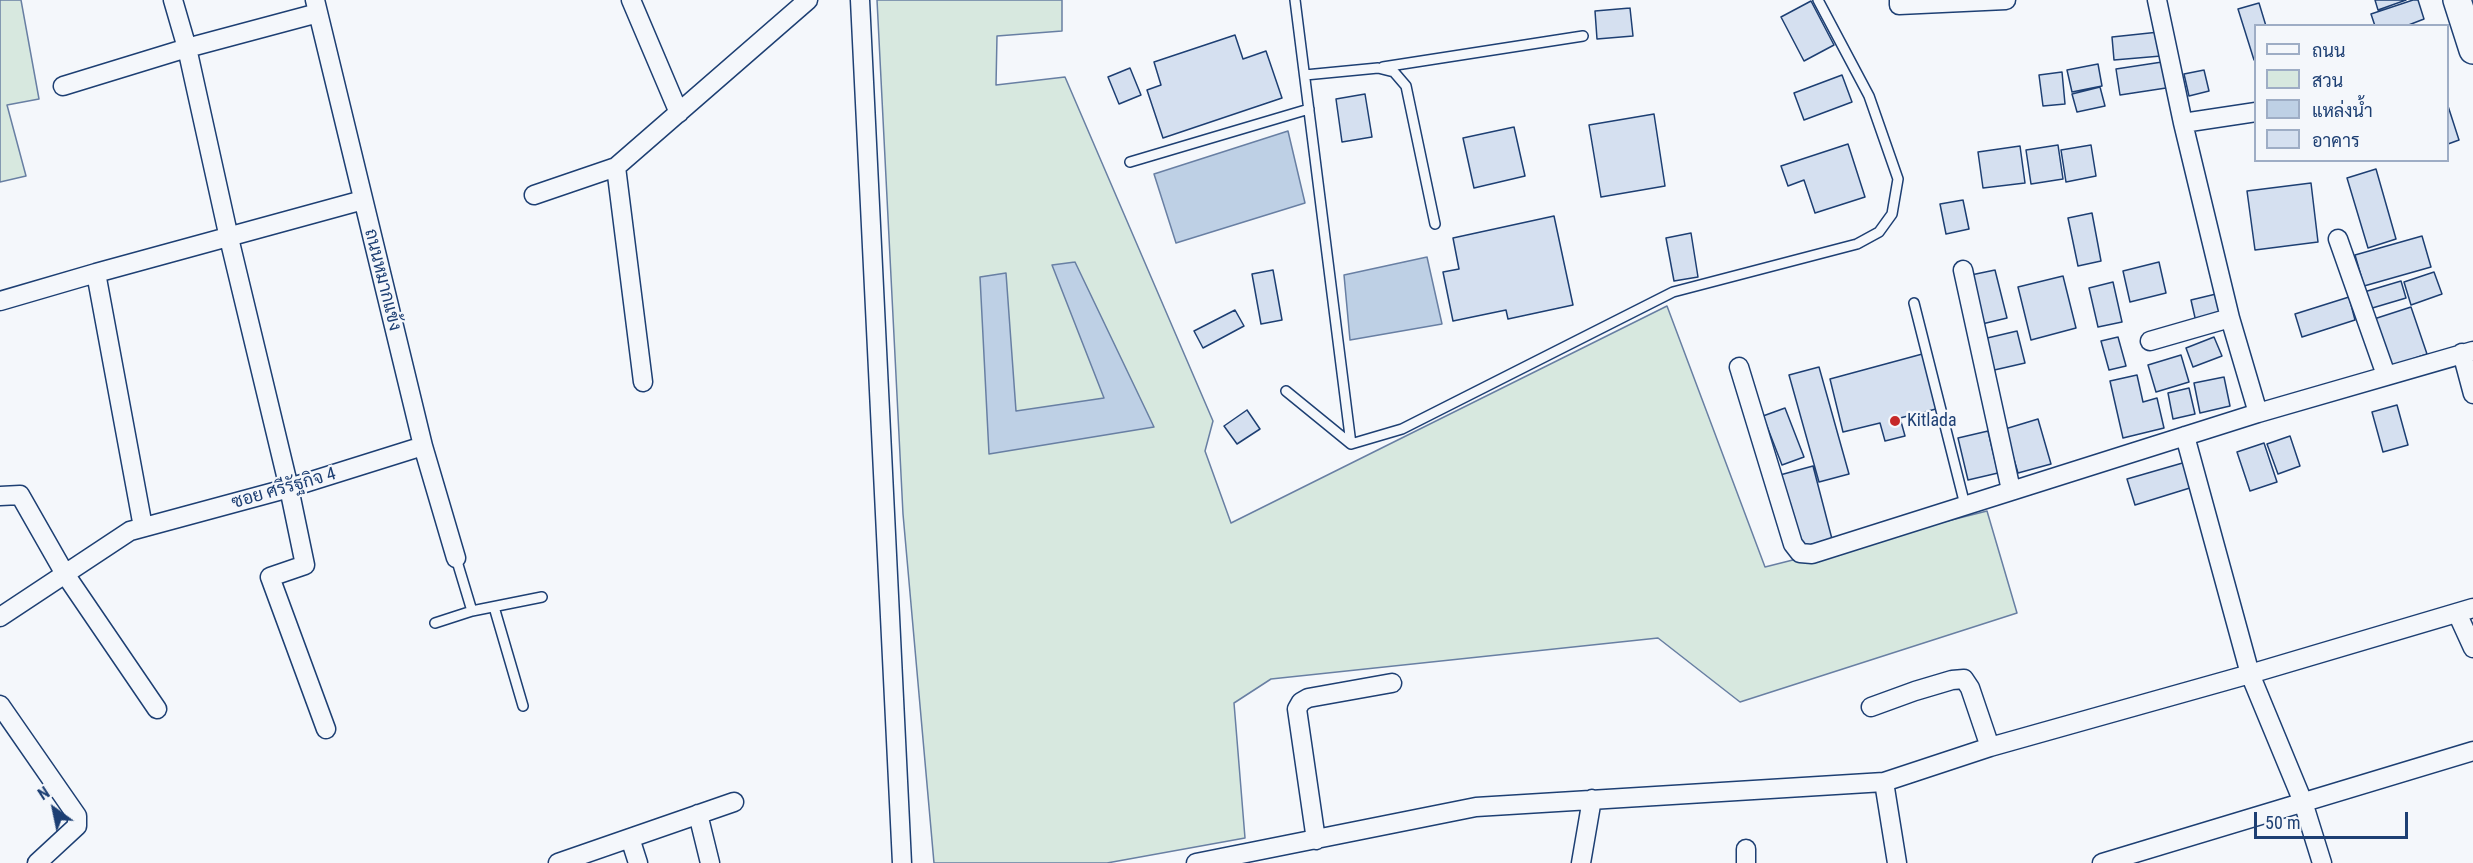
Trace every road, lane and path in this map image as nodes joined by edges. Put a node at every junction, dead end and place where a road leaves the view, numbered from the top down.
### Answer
1 (173, 0) edge
2 (631, 0) edge
3 (808, 0) edge
4 (860, 0) edge
5 (1295, 0) edge
6 (1818, 0) edge
7 (1899, 0) edge
8 (2006, 0) edge
9 (2157, 0) edge
10 (2457, 0) edge
11 (316, 6) edge
12 (1583, 36) dead end
13 (187, 48) junction
14 (2473, 50) edge
15 (1378, 68) junction
16 (1305, 75) junction
17 (63, 86) dead end
18 (1309, 109) junction
19 (2254, 112) edge
20 (679, 113) junction
21 (2183, 123) junction
22 (1130, 162) dead end
23 (616, 167) junction
24 (534, 195) dead end
25 (363, 200) junction
26 (1434, 224) dead end
27 (229, 238) junction
28 (2338, 238) dead end
29 (1963, 270) dead end
30 (96, 273) junction
31 (0, 301) edge
32 (1914, 303) dead end
33 (2230, 318) junction
34 (2150, 341) dead end
35 (2468, 352) edge
36 (1739, 367) dead end
37 (2386, 375) junction
38 (643, 382) dead end
39 (1286, 390) dead end
40 (2473, 394) edge
41 (2258, 413) junction
42 (2185, 436) junction
43 (1351, 444) junction
44 (423, 446) junction
45 (290, 488) junction
46 (2011, 490) junction
47 (0, 496) edge
48 (1965, 505) junction
49 (143, 527) junction
50 (456, 558) joint
51 (65, 574) junction
52 (543, 597) dead end
53 (494, 607) junction
54 (472, 611) junction
55 (2465, 611) edge
56 (0, 617) edge
57 (435, 623) dead end
58 (2473, 648) edge
59 (2250, 674) junction
60 (1392, 683) dead end
61 (0, 705) edge
62 (523, 706) dead end
63 (1871, 707) dead end
64 (157, 709) dead end
65 (326, 729) dead end
66 (1990, 747) junction
67 (2473, 751) edge
68 (1884, 782) junction
69 (1592, 799) junction
70 (734, 801) dead end
71 (2304, 802) junction
72 (698, 814) junction
73 (630, 838) junction
74 (1316, 840) junction
75 (37, 863) edge
76 (558, 863) edge
77 (638, 863) edge
78 (710, 863) edge
79 (902, 863) edge
80 (1196, 863) edge
81 (1581, 863) edge
82 (1897, 863) edge
83 (2102, 863) edge
84 (2322, 863) edge

1 - 13 street
2 - 20 street
3 - 20 street
4 - 79 street
5 - 16 lane
6 - 43 lane
7 - 8 street
9 - 21 street
10 - 14 street
11 - 13 street
11 - 25 street, ถนนหมากแข้ง
12 - 15 lane
13 - 17 street
13 - 27 street
15 - 16 lane
15 - 26 lane
16 - 18 lane
18 - 22 lane
18 - 43 lane
19 - 21 street
20 - 23 street
21 - 33 street
23 - 24 street
23 - 38 street
25 - 27 street
25 - 44 street, ถนนหมากแข้ง
27 - 30 street
27 - 45 street
28 - 37 street
29 - 46 street
30 - 31 street
30 - 49 street
32 - 48 lane
33 - 34 street
33 - 41 street
35 - 37 street
35 - 40 street
36 - 48 street
37 - 41 street
39 - 43 lane
41 - 42 street
42 - 46 street
42 - 59 street
44 - 45 street, ซอย ศรีรัฐกิจ 4
44 - 50 street, ถนนหมากแข้ง
45 - 49 street, ซอย ศรีรัฐกิจ 4
45 - 65 street
46 - 48 street
47 - 51 street
49 - 51 street, ซอย ศรีรัฐกิจ 4
50 - 54 lane
51 - 56 street, ซอย ศรีรัฐกิจ 4
51 - 64 street
52 - 53 lane
53 - 54 lane
53 - 62 lane
54 - 57 lane
55 - 58 street
55 - 59 street
59 - 66 street
59 - 71 street
60 - 74 street
61 - 75 street
63 - 66 street
66 - 68 street
67 - 71 street
68 - 69 street
68 - 82 street
69 - 74 street
69 - 81 street
70 - 72 street
71 - 83 street
71 - 84 street
72 - 73 street
72 - 78 street
73 - 76 street
73 - 77 street
74 - 80 street

